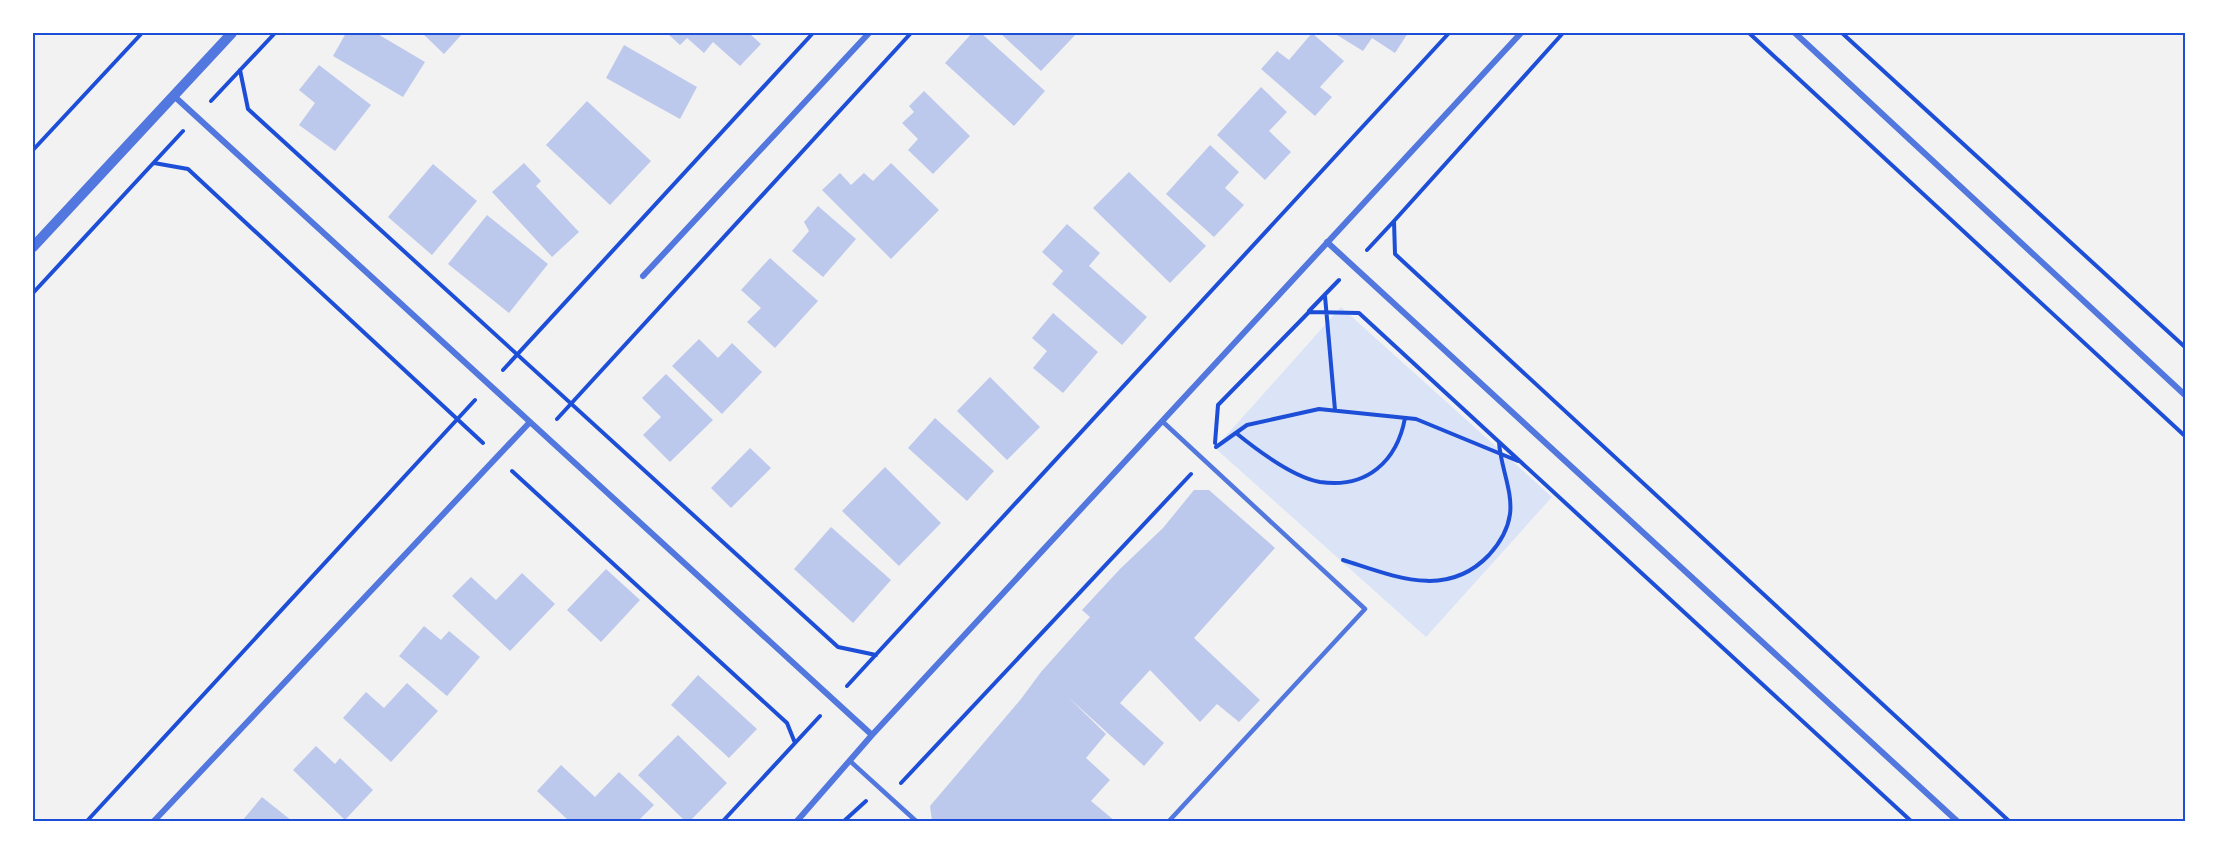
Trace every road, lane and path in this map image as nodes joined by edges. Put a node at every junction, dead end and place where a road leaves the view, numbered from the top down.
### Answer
1 (142, 33) edge
2 (232, 33) edge
3 (275, 33) edge
4 (813, 33) edge
5 (869, 33) edge
6 (1449, 33) edge
7 (1521, 33) edge
8 (1563, 33) edge
9 (1749, 33) edge
10 (1795, 33) edge
11 (1842, 33) edge
12 (240, 70) junction
13 (174, 96) junction
14 (197, 117) junction
15 (33, 150) edge
16 (1327, 242) junction
17 (33, 247) edge
18 (643, 276) dead end
19 (33, 293) edge
20 (1325, 295) dead end
21 (1327, 312) junction
22 (2186, 348) edge
23 (517, 354) junction
24 (489, 385) junction
25 (2186, 396) edge
26 (1335, 410) junction
27 (1405, 418) junction
28 (1162, 421) junction
29 (530, 422) junction
30 (1236, 433) junction
31 (2186, 437) edge
32 (1498, 441) junction
33 (1215, 447) junction
34 (1499, 453) junction
35 (1224, 456) dead end
36 (1203, 460) junction
37 (1521, 463) junction
38 (1339, 559) dead end
39 (876, 655) junction
40 (834, 700) junction
41 (872, 735) junction
42 (850, 761) junction
43 (880, 788) junction
44 (87, 821) edge
45 (154, 821) edge
46 (723, 821) edge
47 (797, 821) edge
48 (844, 821) edge
49 (916, 821) edge
50 (1169, 821) edge
51 (1911, 821) edge
52 (1957, 821) edge
53 (2009, 821) edge

1 - 15 path
2 - 13 street
3 - 12 path
4 - 23 path
5 - 18 street
6 - 39 path
7 - 16 street
8 - 53 path
9 - 31 path
10 - 25 street
11 - 22 path
12 - 14 path
12 - 23 path
13 - 14 street
13 - 17 street
14 - 19 path
14 - 24 street
16 - 28 street
16 - 52 street
20 - 21 path
21 - 26 path
21 - 32 path
21 - 33 path
23 - 24 path
23 - 39 path
24 - 29 street
24 - 44 path
26 - 27 path
26 - 30 path
27 - 30 path
27 - 34 path
28 - 36 lane
28 - 41 street
29 - 40 street
29 - 45 street
30 - 33 path
32 - 34 path
32 - 37 path
33 - 35 path
33 - 36 path
34 - 37 path
34 - 38 path
36 - 43 path
36 - 50 lane
37 - 51 path
39 - 40 path
40 - 41 street
40 - 46 path
41 - 42 street
42 - 43 lane
42 - 47 street
43 - 48 path
43 - 49 lane

